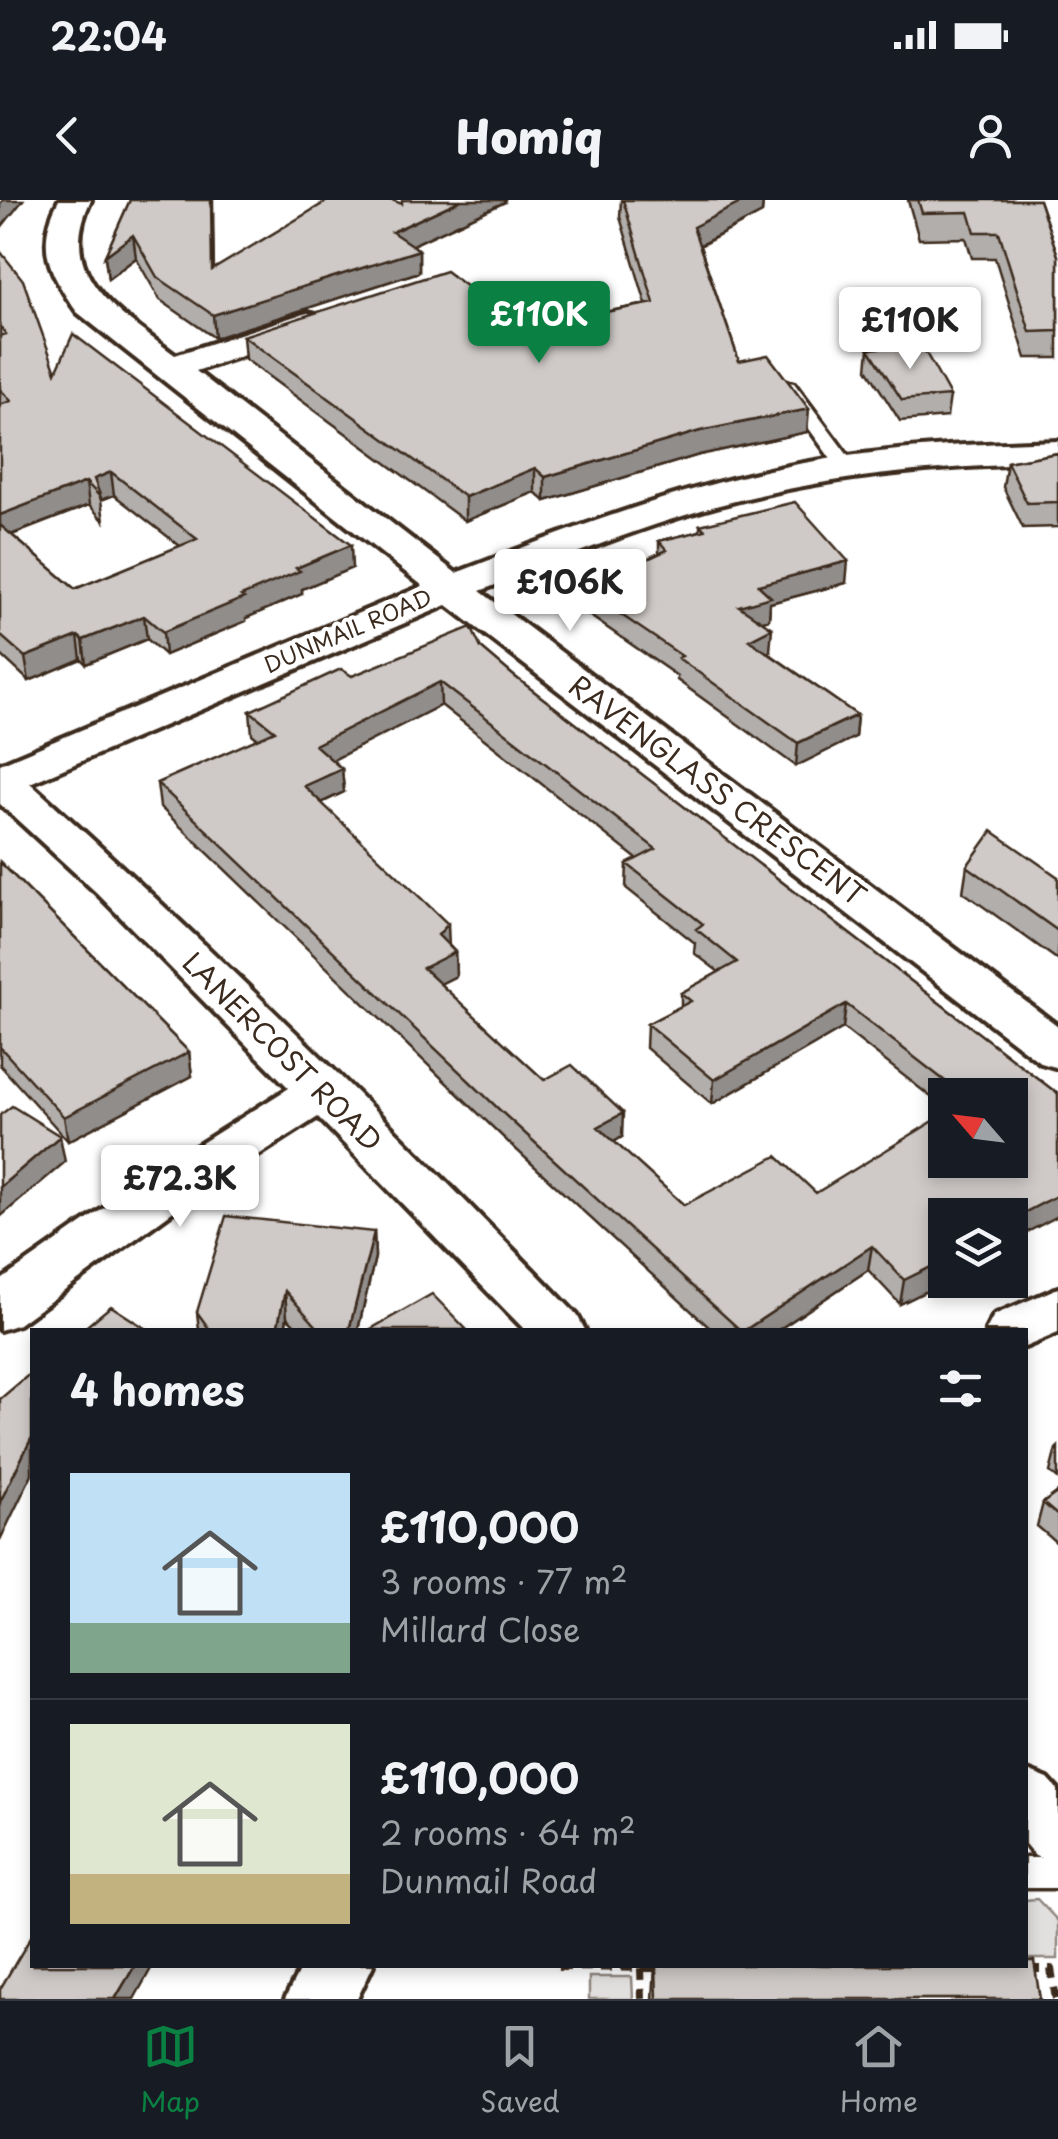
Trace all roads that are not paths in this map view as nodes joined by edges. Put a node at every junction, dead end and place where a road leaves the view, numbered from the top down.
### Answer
1 (75, 200) edge
2 (341, 313) edge
3 (170, 368) junction
4 (782, 378) edge
5 (1058, 452) edge
6 (848, 469) junction
7 (450, 588) junction
8 (0, 780) edge
9 (1058, 1051) edge
10 (320, 1092) junction
11 (1058, 1309) edge
12 (0, 1310) edge
13 (556, 1328) edge
14 (1017, 1328) edge
15 (1028, 1802) edge
16 (1058, 1836) edge
17 (1058, 1873) edge
18 (1028, 1874) edge
19 (338, 1968) edge
20 (319, 1999) edge

1 - 3 street, RAVENGLASS CRESCENT
2 - 3 street
3 - 7 street, RAVENGLASS CRESCENT
4 - 6 lane
5 - 6 street, DUNMAIL ROAD
6 - 7 street, DUNMAIL ROAD
7 - 8 street, DUNMAIL ROAD
7 - 9 street, RAVENGLASS CRESCENT
8 - 10 street, LANERCOST ROAD
10 - 12 street
10 - 13 street, LANERCOST ROAD
11 - 14 street
15 - 16 street
17 - 18 lane
19 - 20 street

